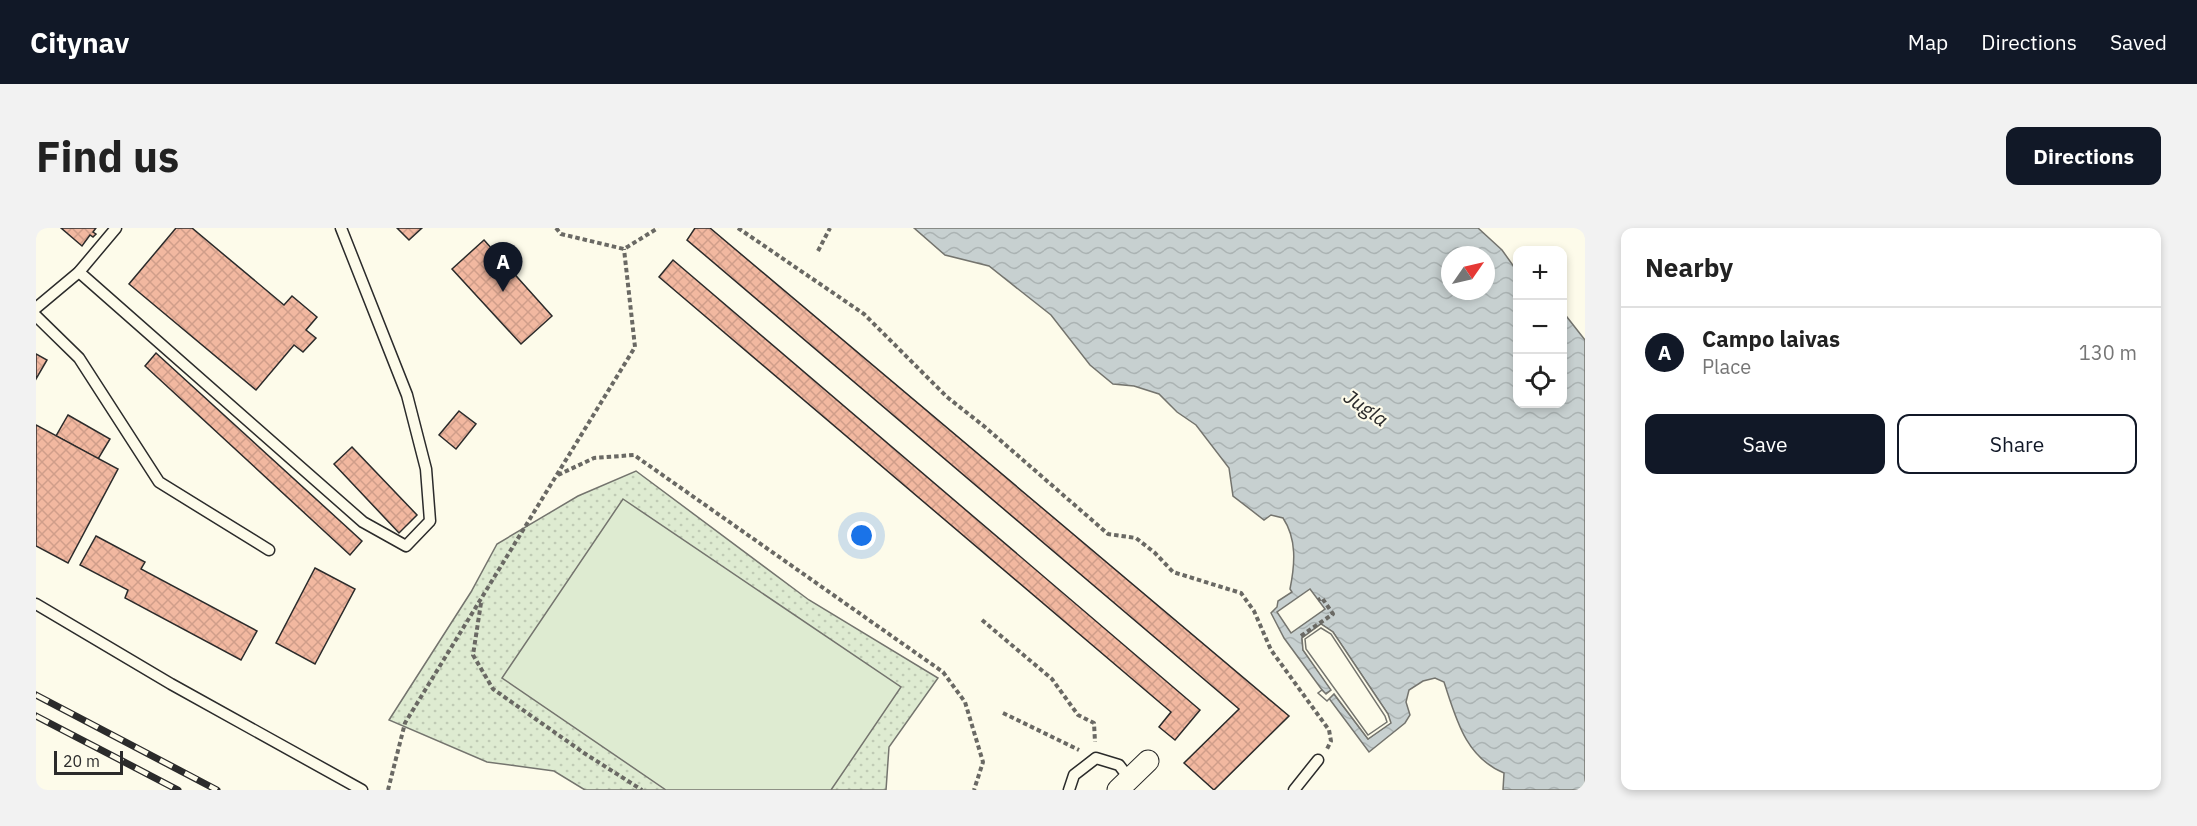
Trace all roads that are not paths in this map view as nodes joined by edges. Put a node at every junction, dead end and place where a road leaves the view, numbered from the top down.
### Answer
1 (116, 228) edge
2 (341, 228) edge
3 (79, 272) junction
4 (36, 308) edge
5 (36, 316) edge
6 (268, 550) dead end
7 (36, 604) edge
8 (1318, 760) road end
9 (1148, 761) dead end
10 (1124, 784) edge
11 (362, 790) edge
12 (1069, 790) edge
13 (1294, 790) edge

1 - 3 lane
2 - 3 lane
3 - 4 lane
5 - 6 lane
7 - 11 lane
8 - 13 lane
9 - 10 street
10 - 12 lane

